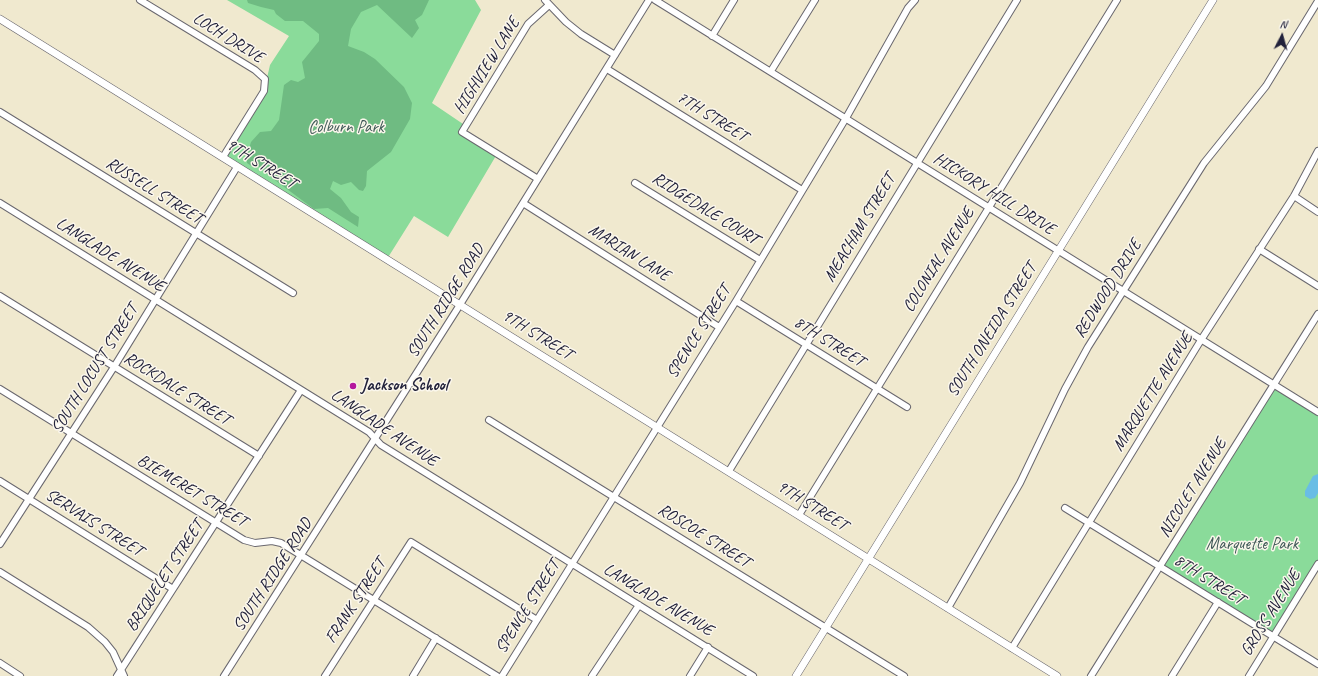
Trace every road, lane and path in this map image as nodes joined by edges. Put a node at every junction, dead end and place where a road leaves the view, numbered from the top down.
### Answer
1 (140, 0) edge
2 (545, 0) edge
3 (649, 0) edge
4 (655, 0) edge
5 (734, 0) edge
6 (815, 0) edge
7 (915, 0) edge
8 (1017, 0) edge
9 (1117, 0) edge
10 (1213, 0) edge
11 (1318, 1) edge
12 (550, 5) junction
13 (0, 19) edge
14 (712, 36) junction
15 (615, 55) junction
16 (607, 69) junction
17 (771, 71) junction
18 (0, 112) edge
19 (846, 118) junction
20 (1318, 150) edge
21 (223, 158) junction
22 (917, 162) junction
23 (237, 167) junction
24 (538, 179) junction
25 (635, 183) dead end
26 (802, 190) junction
27 (1294, 196) junction
28 (0, 203) edge
29 (523, 203) junction
30 (989, 207) junction
31 (1318, 212) edge
32 (196, 234) junction
33 (1259, 249) junction
34 (1059, 250) junction
35 (760, 260) junction
36 (1318, 286) edge
37 (1124, 290) junction
38 (293, 293) dead end
39 (0, 296) edge
40 (155, 300) junction
41 (736, 301) junction
42 (460, 305) junction
43 (1318, 314) edge
44 (719, 327) junction
45 (1201, 340) junction
46 (806, 344) junction
47 (114, 367) junction
48 (1275, 385) junction
49 (877, 388) junction
50 (0, 389) edge
51 (301, 390) junction
52 (907, 407) dead end
53 (1318, 412) edge
54 (490, 420) dead end
55 (657, 427) junction
56 (71, 433) junction
57 (376, 439) junction
58 (259, 456) junction
59 (729, 472) junction
60 (0, 481) edge
61 (614, 496) junction
62 (29, 499) junction
63 (1065, 508) dead end
64 (799, 515) junction
65 (216, 523) junction
66 (1088, 523) junction
67 (0, 544) edge
68 (302, 555) junction
69 (870, 559) junction
70 (572, 564) junction
71 (1318, 564) edge
72 (1160, 566) junction
73 (0, 572) edge
74 (173, 589) junction
75 (374, 599) junction
76 (1218, 602) junction
77 (639, 606) junction
78 (948, 608) junction
79 (537, 620) junction
80 (826, 628) junction
81 (1273, 636) junction
82 (436, 638) junction
83 (708, 647) junction
84 (1012, 648) junction
85 (0, 663) edge
86 (1318, 664) edge
87 (122, 673) edge
88 (20, 676) edge
89 (117, 676) edge
90 (224, 676) edge
91 (325, 676) edge
92 (413, 676) edge
93 (497, 676) edge
94 (502, 676) edge
95 (592, 676) edge
96 (690, 676) edge
97 (753, 676) edge
98 (796, 676) edge
99 (904, 676) edge
100 (1057, 676) edge
101 (1091, 676) edge
102 (1172, 676) edge
103 (1249, 676) edge

1 - 21 street, LOCH DRIVE
2 - 12 street
3 - 15 street, SOUTH RIDGE ROAD
4 - 14 street, HICKORY HILL DRIVE
5 - 14 street
6 - 17 street
7 - 19 street, SPENCE STREET
8 - 22 street, MEACHAM STREET
9 - 30 street, COLONIAL AVENUE
10 - 34 street, SOUTH ONEIDA STREET
11 - 37 street, REDWOOD DRIVE
12 - 15 street
12 - 24 street, HIGHVIEW LANE
13 - 21 street, 9TH STREET
14 - 17 street, HICKORY HILL DRIVE
15 - 16 street, SOUTH RIDGE ROAD
16 - 24 street, SOUTH RIDGE ROAD
16 - 26 street, 7TH STREET
17 - 19 street, HICKORY HILL DRIVE
18 - 32 street, RUSSELL STREET
19 - 22 street, HICKORY HILL DRIVE
19 - 26 street, SPENCE STREET
20 - 27 street, MARQUETTE AVENUE
21 - 23 street, 9TH STREET
22 - 30 street, HICKORY HILL DRIVE
22 - 46 street, MEACHAM STREET
23 - 32 street, SOUTH LOCUST STREET
23 - 42 street, 9TH STREET
24 - 29 street, SOUTH RIDGE ROAD
25 - 35 street, RIDGEDALE COURT
26 - 35 street, SPENCE STREET
27 - 31 street
27 - 33 street, MARQUETTE AVENUE
28 - 40 street, LANGLADE AVENUE
29 - 42 street, SOUTH RIDGE ROAD
29 - 44 street, MARIAN LANE
30 - 34 street, HICKORY HILL DRIVE
30 - 49 street, COLONIAL AVENUE
32 - 38 street, RUSSELL STREET
32 - 40 street, SOUTH LOCUST STREET
33 - 36 street
33 - 45 street, MARQUETTE AVENUE
34 - 37 street, HICKORY HILL DRIVE
34 - 69 street, SOUTH ONEIDA STREET
35 - 41 street, SPENCE STREET
37 - 45 street, HICKORY HILL DRIVE
37 - 78 street, REDWOOD DRIVE
39 - 47 street, ROCKDALE STREET
40 - 47 street, SOUTH LOCUST STREET
40 - 51 street, LANGLADE AVENUE
41 - 44 street, SPENCE STREET
41 - 46 street, 8TH STREET
42 - 55 street, 9TH STREET
42 - 57 street, SOUTH RIDGE ROAD
43 - 48 street, NICOLET AVENUE
44 - 55 street, SPENCE STREET
45 - 48 street, HICKORY HILL DRIVE
45 - 66 street, MARQUETTE AVENUE
46 - 49 street, 8TH STREET
46 - 59 street, MEACHAM STREET
47 - 56 street, SOUTH LOCUST STREET
47 - 58 street, ROCKDALE STREET
48 - 53 street, HICKORY HILL DRIVE
48 - 72 street, NICOLET AVENUE
49 - 52 street, 8TH STREET
49 - 64 street, COLONIAL AVENUE
50 - 56 street, BIEMERET STREET
51 - 57 street, LANGLADE AVENUE
51 - 58 street, BRIQUELET STREET
54 - 61 street, ROSCOE STREET
55 - 59 street, 9TH STREET
55 - 61 street, SPENCE STREET
56 - 62 street, SOUTH LOCUST STREET
56 - 65 street, BIEMERET STREET
57 - 68 street, SOUTH RIDGE ROAD
57 - 70 street, LANGLADE AVENUE
58 - 65 street, BRIQUELET STREET
59 - 64 street, 9TH STREET
60 - 62 street, SERVAIS STREET
61 - 70 street, SPENCE STREET
61 - 80 street, ROSCOE STREET
62 - 67 street, SOUTH LOCUST STREET
62 - 74 street, SERVAIS STREET
63 - 66 street, 8TH STREET
64 - 69 street, 9TH STREET
65 - 68 street, BIEMERET STREET
65 - 74 street, BRIQUELET STREET
66 - 72 street, 8TH STREET
66 - 84 street, MARQUETTE AVENUE
68 - 75 street, BIEMERET STREET
68 - 90 street, SOUTH RIDGE ROAD
69 - 78 street, 9TH STREET
69 - 80 street, SOUTH ONEIDA STREET
70 - 77 street, LANGLADE AVENUE
70 - 79 street, SPENCE STREET
71 - 81 street, GROSS AVENUE
72 - 76 street, 8TH STREET
72 - 101 street, NICOLET AVENUE
73 - 87 street
74 - 87 street, BRIQUELET STREET
75 - 79 street, FRANK STREET
75 - 82 street, BIEMERET STREET
75 - 91 street, FRANK STREET
76 - 81 street, 8TH STREET
76 - 102 street
77 - 83 street, LANGLADE AVENUE
77 - 95 street
78 - 84 street, 9TH STREET
79 - 94 street, SPENCE STREET
80 - 98 street, SOUTH ONEIDA STREET
80 - 99 street, ROSCOE STREET
81 - 86 street, 8TH STREET
81 - 103 street, GROSS AVENUE
82 - 92 street
82 - 93 street, BIEMERET STREET
83 - 96 street
83 - 97 street, LANGLADE AVENUE
84 - 100 street, 9TH STREET
85 - 88 street
87 - 89 street, BRIQUELET STREET

